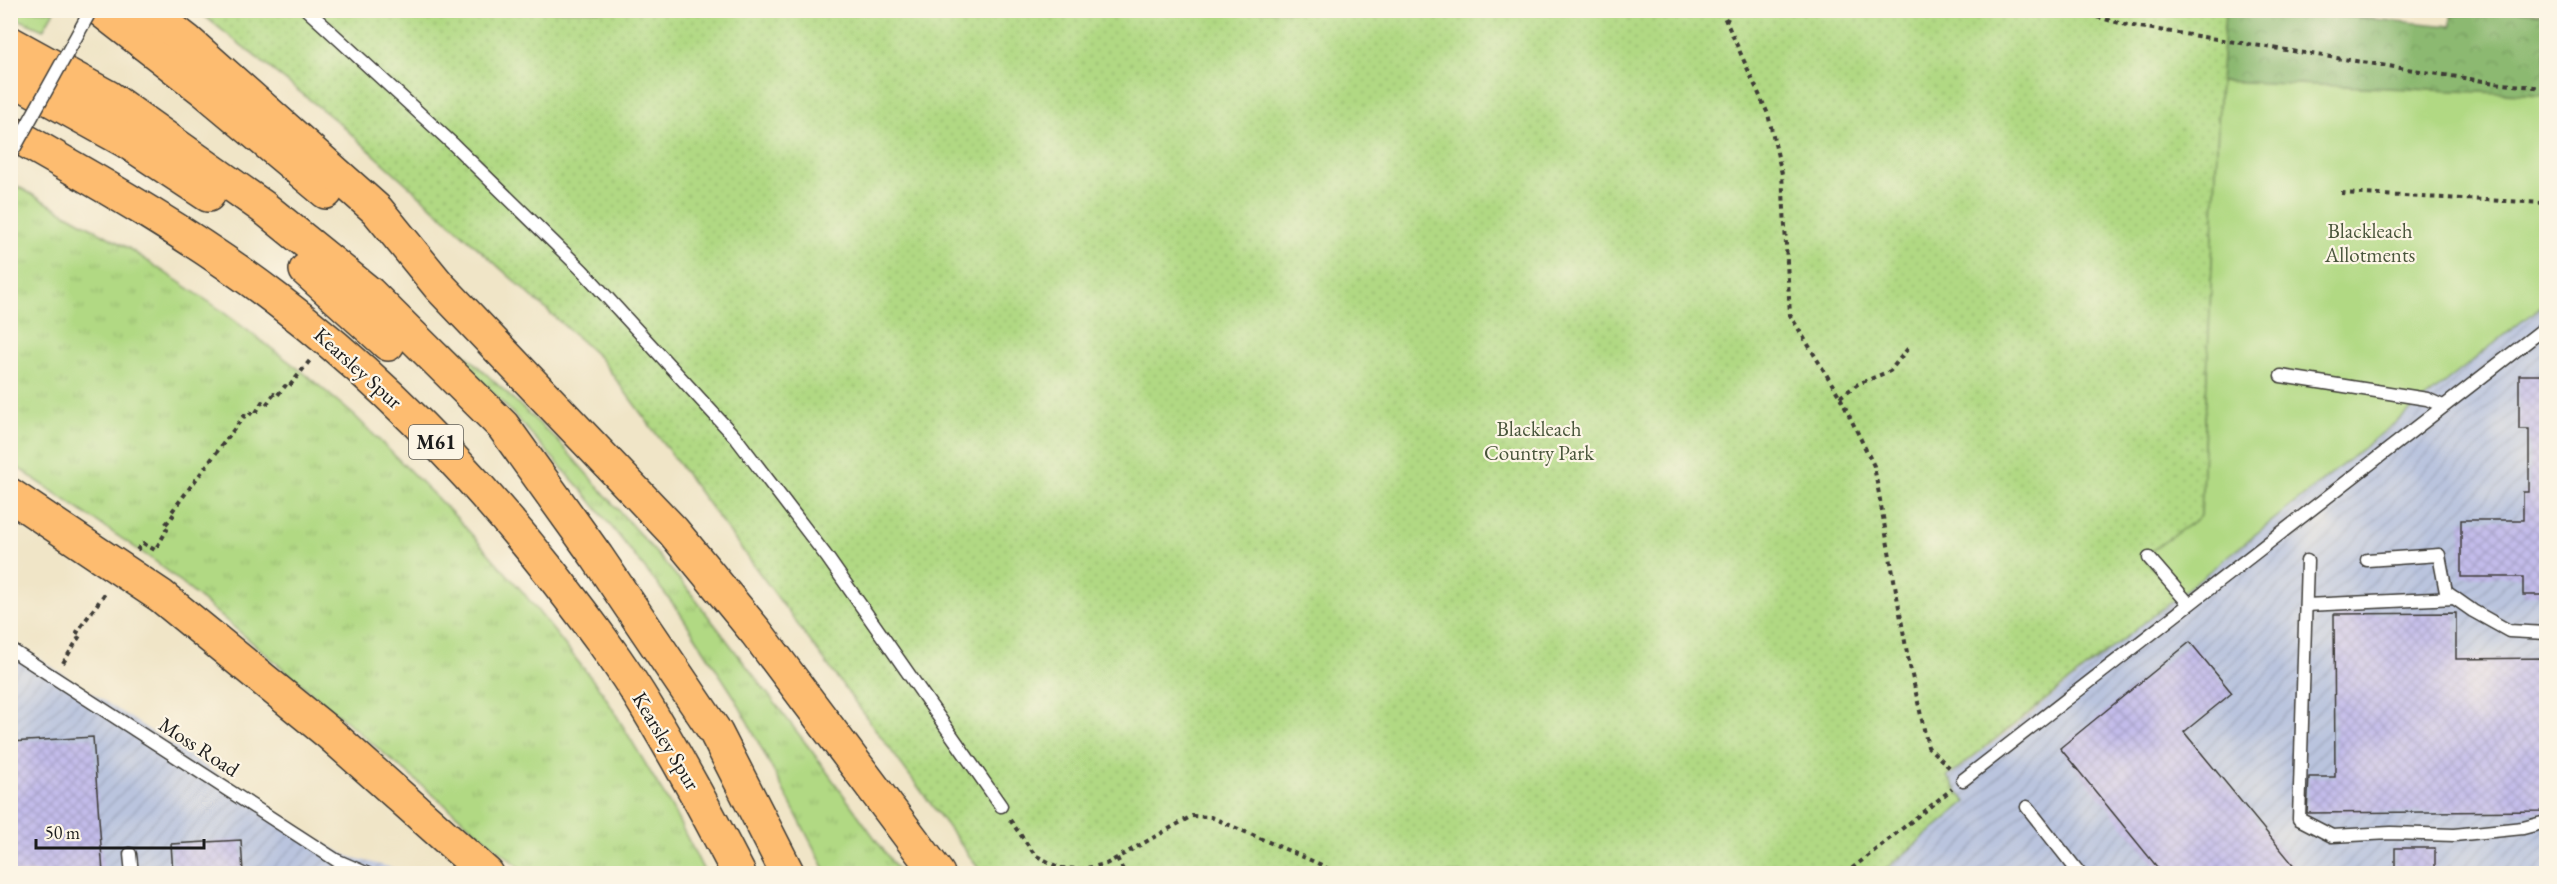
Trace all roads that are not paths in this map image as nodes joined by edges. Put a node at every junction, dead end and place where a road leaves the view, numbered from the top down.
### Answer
1 (91, 10) edge
2 (101, 10) edge
3 (147, 10) edge
4 (308, 10) edge
5 (10, 43) edge
6 (10, 77) edge
7 (10, 132) edge
8 (10, 156) edge
9 (441, 287) junction
10 (2547, 327) edge
11 (2281, 376) dead end
12 (2443, 406) junction
13 (10, 495) edge
14 (566, 516) junction
15 (2149, 558) dead end
16 (2307, 561) dead end
17 (2367, 561) dead end
18 (2455, 598) junction
19 (2189, 604) junction
20 (2306, 605) junction
21 (2547, 633) edge
22 (10, 649) edge
23 (1963, 780) road end
24 (1001, 806) road end
25 (2027, 807) dead end
26 (2547, 822) edge
27 (130, 854) dead end
28 (132, 873) edge
29 (369, 873) edge
30 (487, 873) edge
31 (739, 873) edge
32 (788, 873) edge
33 (938, 873) edge
34 (2080, 873) edge

1 - 8 lane, bridge
2 - 9 highway
3 - 9 highway
4 - 24 lane
5 - 14 highway, M61
6 - 14 highway, M61
7 - 31 highway, Kearsley Spur / M61
9 - 33 highway
10 - 12 lane
11 - 12 lane
12 - 19 lane
13 - 30 highway
14 - 32 highway, Kearsley Spur / M61
15 - 19 lane
16 - 20 lane
17 - 18 lane
18 - 20 lane
18 - 21 lane
19 - 23 lane
20 - 26 lane
22 - 29 lane, Moss Road
25 - 34 lane
27 - 28 lane

